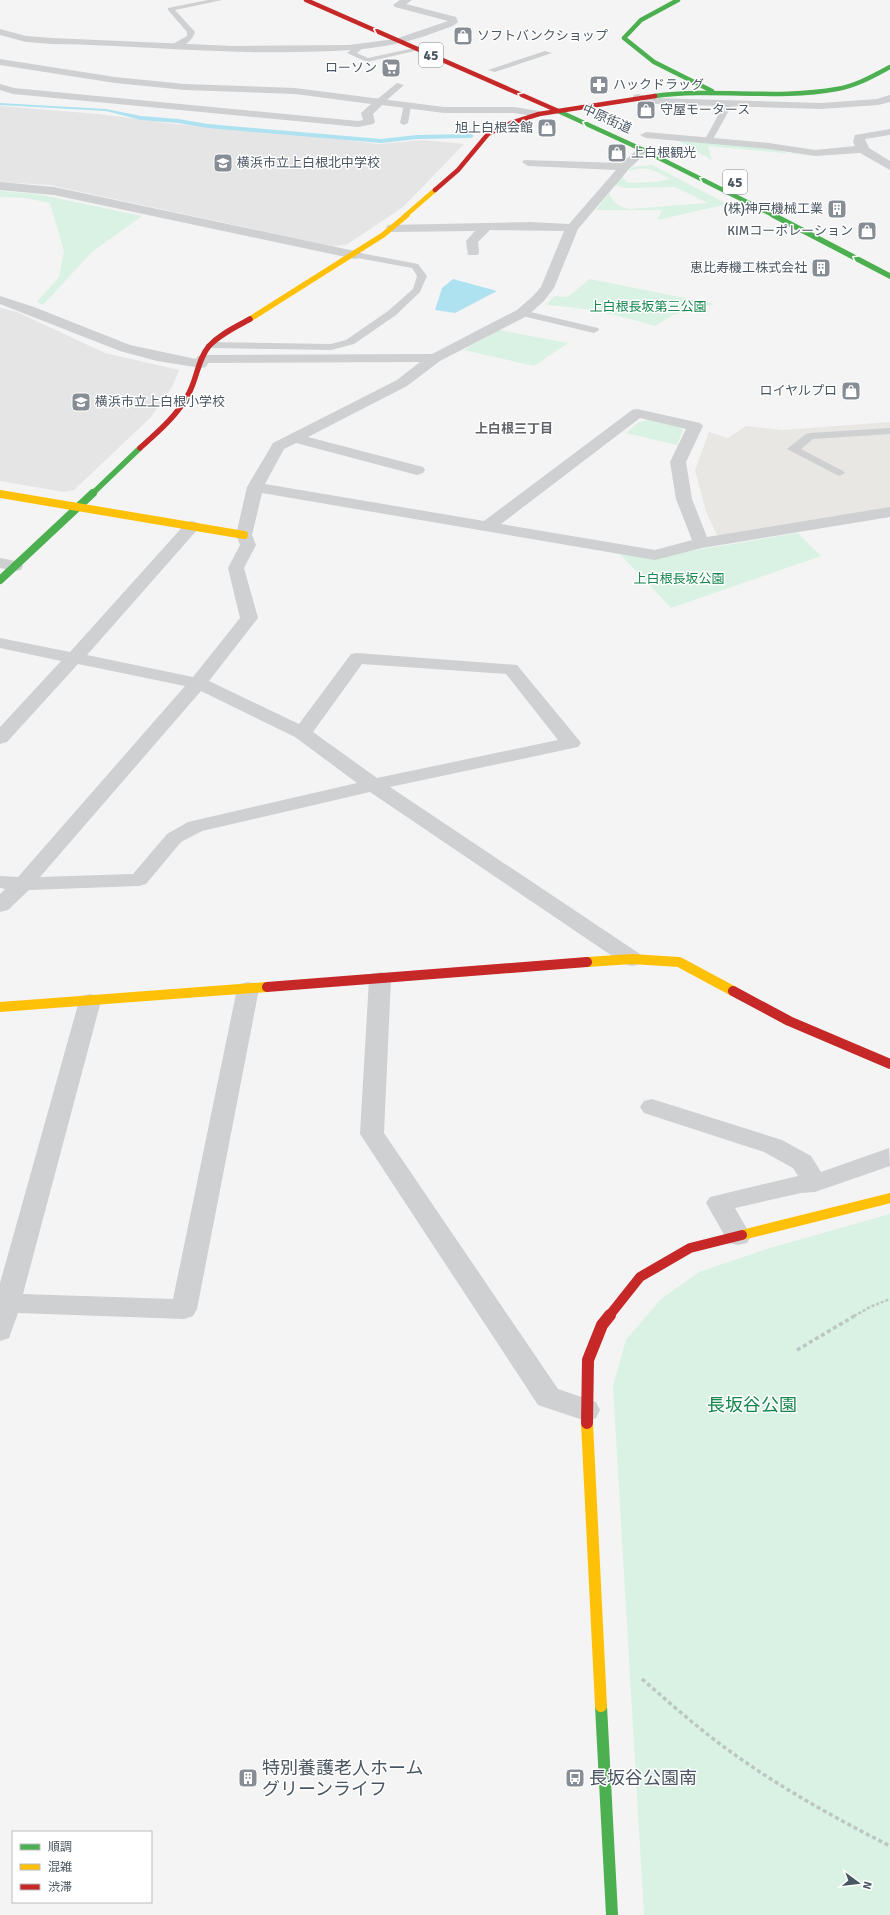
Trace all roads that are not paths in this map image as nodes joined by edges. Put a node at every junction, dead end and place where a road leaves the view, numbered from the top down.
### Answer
1 (218, 0) edge
2 (306, 0) edge
3 (328, 0) edge
4 (407, 0) edge
5 (678, 0) edge
6 (0, 32) edge
7 (413, 37) junction
8 (401, 41) junction
9 (427, 43) dead end
10 (176, 46) junction
11 (359, 48) junction
12 (419, 49) junction
13 (548, 53) dead end
14 (0, 62) edge
15 (890, 67) edge
16 (488, 68) joint
17 (506, 76) dead end
18 (400, 85) dead end
19 (0, 87) edge
20 (185, 87) junction
21 (713, 92) junction
22 (638, 98) junction
23 (890, 98) edge
24 (563, 100) dead end
25 (378, 103) junction
26 (729, 103) junction
27 (164, 104) junction
28 (407, 106) junction
29 (577, 107) junction
30 (555, 111) junction
31 (539, 114) junction
32 (598, 115) dead end
33 (404, 123) dead end
34 (890, 132) edge
35 (642, 139) junction
36 (708, 141) junction
37 (666, 146) dead end
38 (861, 149) junction
39 (528, 162) dead end
40 (887, 162) edge
41 (625, 167) junction
42 (0, 186) edge
43 (486, 227) junction
44 (392, 228) junction
45 (572, 228) junction
46 (473, 252) dead end
47 (355, 255) junction
48 (890, 276) edge
49 (0, 300) edge
50 (522, 312) junction
51 (594, 330) dead end
52 (210, 345) junction
53 (435, 358) junction
54 (202, 361) junction
55 (890, 431) edge
56 (296, 438) junction
57 (418, 470) dead end
58 (839, 473) dead end
59 (255, 487) junction
60 (0, 494) edge
61 (78, 507) junction
62 (890, 512) edge
63 (192, 526) junction
64 (488, 526) junction
65 (244, 535) junction
66 (701, 543) junction
67 (7, 564) edge
68 (0, 580) edge
69 (0, 643) edge
70 (75, 657) junction
71 (198, 683) junction
72 (302, 733) junction
73 (0, 738) edge
74 (373, 785) junction
75 (0, 882) edge
76 (23, 884) junction
77 (0, 905) edge
78 (632, 959) junction
79 (380, 979) junction
80 (248, 989) junction
81 (90, 1001) junction
82 (0, 1007) edge
83 (890, 1064) edge
84 (652, 1107) dead end
85 (889, 1157) dead end
86 (815, 1183) junction
87 (890, 1198) edge
88 (738, 1236) junction
89 (7, 1303) junction
90 (0, 1331) edge
91 (586, 1410) junction
92 (612, 1915) edge

1 - 10 lane
8 -> 2 street, 中原街道 / 45
3 - 7 street, 45
4 - 7 street
5 - 21 street
6 - 10 street
7 - 8 street
7 - 9 street, 45
8 - 11 street
8 - 12 street, 中原街道 / 45
10 - 11 street
11 - 12 lane
30 -> 12 street, 中原街道 / 45
13 - 16 lane
14 - 20 street
15 - 21 street
16 - 17 street
18 - 25 lane
19 - 27 street
20 - 25 street
20 - 27 street
21 - 22 street
22 - 26 street
22 - 29 street
23 - 26 street
24 - 29 street, 中原街道
25 - 27 street
25 - 28 street
26 - 36 lane
28 - 31 street
28 - 33 lane
29 - 30 street
29 - 32 street, 中原街道
30 - 31 street
35 -> 30 street, 中原街道 / 45
31 - 44 street
34 - 38 street
35 - 36 street
35 - 37 street, 中原街道 / 45
35 - 41 street
48 -> 35 street, 中原街道 / 45
36 - 38 street
38 - 40 street
39 - 41 street
41 - 45 street
42 - 47 street
43 - 44 street
43 - 45 street
43 - 46 street
44 - 47 street
45 - 50 street
47 - 52 street
47 - 52 lane
49 - 54 street
50 - 51 lane
50 - 53 street
52 - 54 street
53 - 54 street
53 - 56 street
54 - 61 street
55 - 58 lane
56 - 57 street
56 - 59 street
59 - 64 street
59 - 65 street
60 - 61 street
61 - 63 street
61 - 67 street
62 - 66 street
63 - 65 street
63 - 70 street
64 - 66 street
64 - 66 street
65 - 71 street
67 - 68 street
69 - 70 street
70 - 71 street
70 - 73 street
71 - 72 street
71 - 76 street
72 - 74 street
72 - 74 street
74 - 76 street
74 - 78 street
75 - 76 street
76 - 77 street
78 - 79 street
78 - 83 street
79 - 80 street
79 - 91 street
80 - 81 street
80 - 89 street
81 - 82 street
81 - 89 street
84 - 86 street
85 - 86 street
86 - 88 street
87 - 88 street
88 - 91 street
89 - 90 street
91 - 92 street

